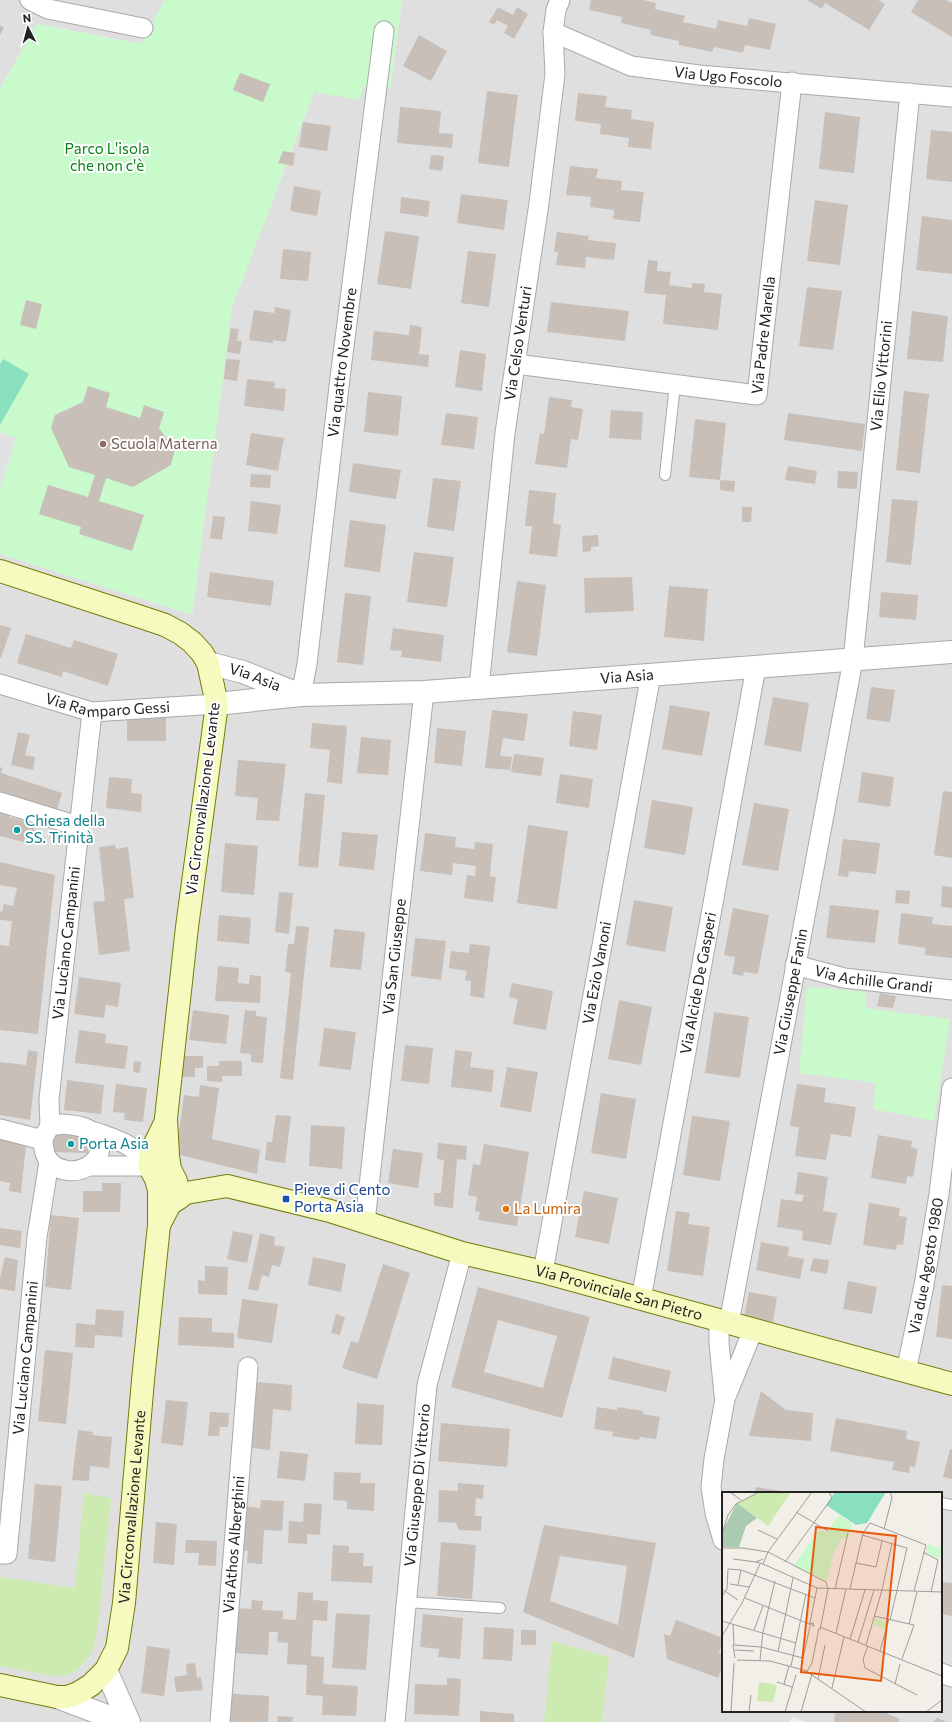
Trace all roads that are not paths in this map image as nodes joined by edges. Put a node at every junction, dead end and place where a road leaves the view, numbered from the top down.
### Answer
1 (30, 0) edge
2 (560, 0) edge
3 (143, 28) dead end
4 (384, 31) dead end
5 (553, 32) junction
6 (792, 82) junction
7 (910, 93) junction
8 (952, 97) edge
9 (516, 364) junction
10 (675, 385) junction
11 (665, 475) dead end
12 (0, 571) edge
13 (952, 652) edge
14 (853, 660) junction
15 (208, 663) junction
16 (756, 666) junction
17 (651, 674) junction
18 (0, 684) edge
19 (479, 687) junction
20 (424, 692) junction
21 (301, 695) junction
22 (217, 704) junction
23 (92, 712) junction
24 (0, 802) edge
25 (78, 826) junction
26 (795, 964) junction
27 (952, 990) edge
28 (952, 1088) edge
29 (163, 1127) junction
30 (0, 1129) edge
31 (95, 1132) junction
32 (46, 1133) junction
33 (115, 1140) junction
34 (49, 1162) junction
35 (90, 1166) junction
36 (159, 1171) junction
37 (227, 1186) junction
38 (179, 1198) junction
39 (286, 1200) joint
40 (365, 1222) junction
41 (159, 1225) junction
42 (462, 1253) junction
43 (542, 1272) junction
44 (641, 1299) junction
45 (724, 1322) junction
46 (753, 1330) junction
47 (248, 1367) dead end
48 (906, 1372) junction
49 (952, 1384) edge
50 (725, 1399) junction
51 (722, 1537) edge
52 (4, 1554) edge
53 (406, 1602) junction
54 (500, 1608) dead end
55 (106, 1670) junction
56 (942, 1673) edge
57 (952, 1677) edge
58 (0, 1686) edge
59 (57, 1697) junction
60 (123, 1722) edge
61 (129, 1722) edge
62 (220, 1722) edge
63 (395, 1722) edge

1 - 3 street
2 - 5 street, Via Celso Venturi
4 - 21 street, Via quattro Novembre
5 - 6 street, Via Ugo Foscolo
5 - 9 street, Via Celso Venturi
6 - 7 street, Via Ugo Foscolo
6 - 10 street, Via Padre Marella
7 - 8 street, Via Ugo Foscolo
7 - 14 street, Via Elio Vittorini
9 - 10 street, Via Padre Marella
9 - 19 street, Via Celso Venturi
10 - 11 lane
12 - 15 main road, Via Circonvallazione Levante
13 - 14 street, Via Asia
14 - 16 street, Via Asia
14 - 26 street, Via Giuseppe Fanin
15 - 21 street, Via Asia
15 - 22 main road, Via Circonvallazione Levante
16 - 17 street, Via Asia
16 - 44 street, Via Alcide De Gasperi
17 - 19 street, Via Asia
17 - 43 street, Via Ezio Vanoni
18 - 23 street, Via Ramparo Gessi
19 - 20 street, Via Asia
20 - 21 street, Via Asia
20 - 40 street, Via San Giuseppe
21 - 22 street, Via Asia
22 - 23 street, Via Ramparo Gessi
22 - 29 main road, Via Circonvallazione Levante
23 - 25 street, Via Luciano Campanini
24 - 25 street
25 - 32 street, Via Luciano Campanini
26 - 27 street, Via Achille Grandi
26 - 45 street, Via Giuseppe Fanin
28 - 48 street, Via due Agosto 1980
29 - 33 street
29 - 36 main road, Via Circonvallazione Levante
30 - 32 street
31 - 32 street
31 - 33 street
31 - 35 street
32 - 34 street
33 - 36 street
34 - 35 street
34 - 52 street, Via Luciano Campanini
35 - 36 street
36 - 37 main road
36 - 38 main road, Via Circonvallazione Levante
36 - 41 main road, Via Circonvallazione Levante
37 - 38 main road, Via Circonvallazione Levante
37 - 39 main road, Via Circonvallazione Levante
38 - 41 main road, Via Circonvallazione Levante
39 - 40 main road, Via Provinciale San Pietro
40 - 42 main road, Via Provinciale San Pietro
41 - 55 main road, Via Circonvallazione Levante
42 - 43 main road, Via Provinciale San Pietro
42 - 53 street, Via Giuseppe Di Vittorio
43 - 44 main road, Via Provinciale San Pietro
44 - 45 main road, Via Provinciale San Pietro
45 - 46 main road, Via Provinciale San Pietro
45 - 50 street, Via Giuseppe Fanin
46 - 48 main road, Via Provinciale San Pietro
46 - 50 street
47 - 62 street, Via Athos Alberghini
48 - 49 main road, Via Provinciale San Pietro
50 - 51 street
53 - 54 lane
53 - 63 street, Via Giuseppe Di Vittorio
55 - 59 main road, Via Circonvallazione Levante
55 - 61 street
56 - 57 street
58 - 59 main road, Via Circonvallazione Levante
59 - 60 street

